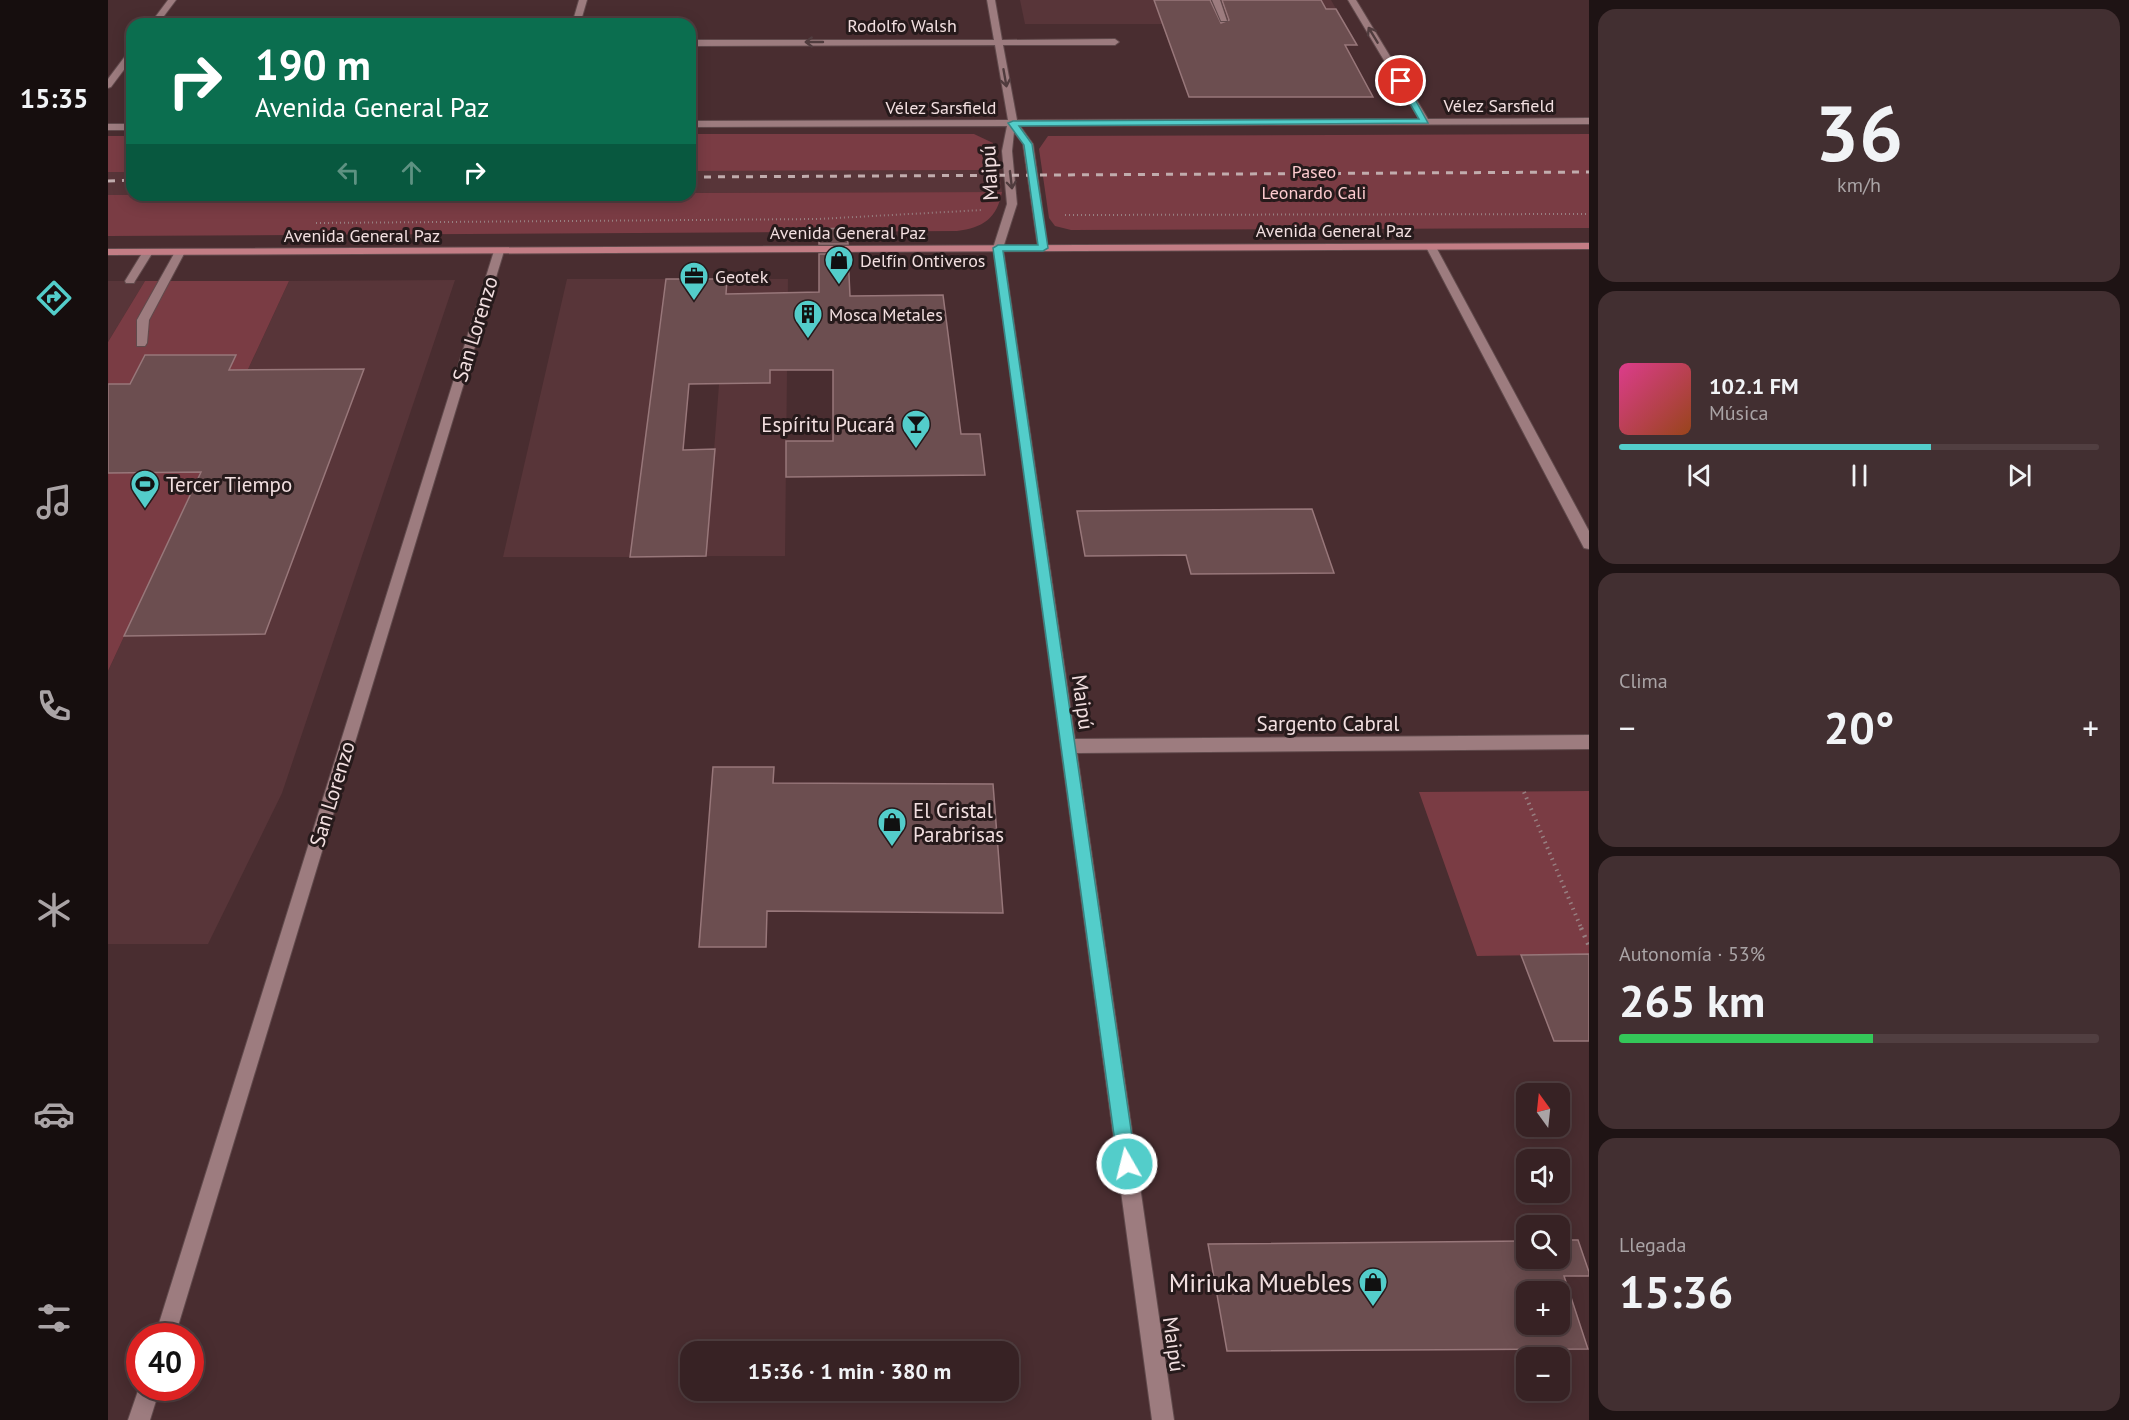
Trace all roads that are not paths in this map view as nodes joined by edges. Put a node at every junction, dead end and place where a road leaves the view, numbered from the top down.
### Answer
1 (172, 0) edge
2 (583, 0) edge
3 (991, 0) edge
4 (1216, 0) edge
5 (1352, 0) edge
6 (158, 18) edge
7 (578, 18) edge
8 (1224, 19) dead end
9 (998, 42) junction
10 (1115, 42) dead end
11 (696, 43) edge
12 (126, 61) edge
13 (108, 84) edge
14 (1589, 121) edge
15 (1425, 122) junction
16 (1013, 123) junction
17 (696, 124) edge
18 (108, 127) edge
19 (126, 127) edge
20 (1589, 246) edge
21 (1431, 247) junction
22 (998, 248) junction
23 (1043, 248) junction
24 (500, 250) junction
25 (108, 252) edge
26 (148, 252) junction
27 (180, 252) junction
28 (130, 281) dead end
29 (141, 343) dead end
30 (1589, 544) edge
31 (1589, 742) edge
32 (1068, 746) junction
33 (169, 1323) edge
34 (145, 1401) edge
35 (139, 1420) edge
36 (1163, 1420) edge

1 - 6 street
2 - 7 street
3 - 9 street
4 - 8 street
15 -> 5 street
9 - 10 street, Rodolfo Walsh
9 -> 11 street, Rodolfo Walsh
9 -> 16 street
12 - 13 street
14 - 15 street, Vélez Sarsfield
15 - 16 street, Vélez Sarsfield
16 - 17 street, Vélez Sarsfield
16 -> 22 street, Maipú
16 - 23 street, Maipú
18 - 19 street
20 - 21 main road, Avenida General Paz
21 - 23 main road, Avenida General Paz
21 - 30 street
22 - 23 main road, Avenida General Paz
22 - 24 main road, Avenida General Paz
22 - 32 street, Maipú
24 - 27 main road, Avenida General Paz
24 - 33 street, San Lorenzo
25 - 26 main road, Avenida General Paz
26 - 27 main road, Avenida General Paz
26 - 28 street
27 - 29 street
31 - 32 street, Sargento Cabral
32 - 36 street, Maipú
34 - 35 street

